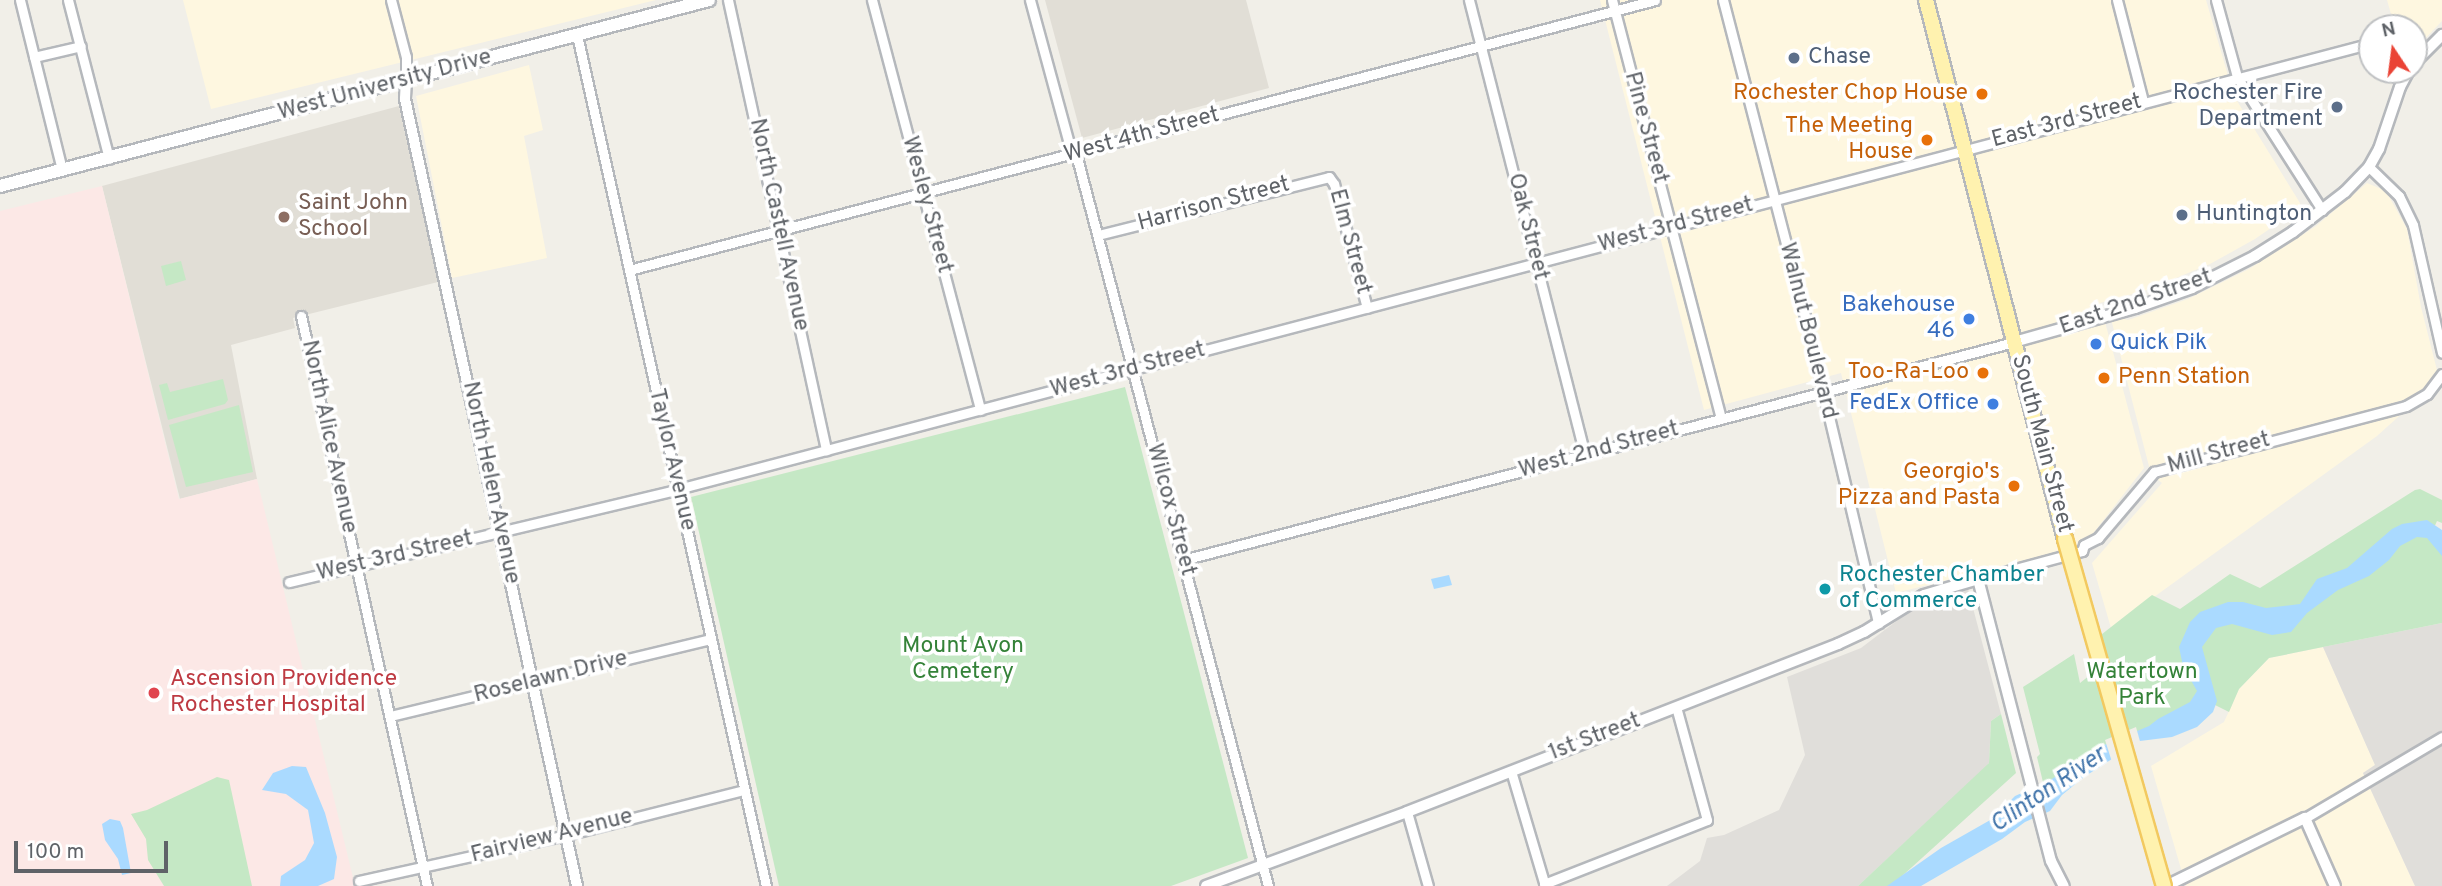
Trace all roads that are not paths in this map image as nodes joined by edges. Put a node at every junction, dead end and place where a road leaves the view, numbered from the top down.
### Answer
1 (20, 0) edge
2 (68, 0) edge
3 (391, 0) edge
4 (709, 0) edge
5 (728, 0) edge
6 (872, 0) edge
7 (1030, 0) edge
8 (1469, 0) edge
9 (1612, 0) edge
10 (1655, 0) edge
11 (1723, 0) edge
12 (1926, 0) edge
13 (2117, 0) edge
14 (2216, 0) edge
15 (1615, 11) junction
16 (2442, 34) edge
17 (577, 35) junction
18 (81, 47) junction
19 (1480, 47) junction
20 (2358, 47) edge
21 (2428, 48) edge
22 (34, 57) junction
23 (2237, 77) junction
24 (406, 79) junction
25 (2402, 84) edge
26 (2143, 101) junction
27 (1965, 150) junction
28 (1074, 155) junction
29 (109, 159) junction
30 (2369, 167) junction
31 (62, 170) junction
32 (1329, 177) joint
33 (0, 186) edge
34 (923, 194) junction
35 (1775, 200) junction
36 (2322, 210) junction
37 (1671, 228) junction
38 (778, 232) junction
39 (1098, 235) junction
40 (1536, 263) junction
41 (629, 270) junction
42 (1367, 308) junction
43 (301, 316) dead end
44 (2014, 342) junction
45 (2442, 353) edge
46 (1134, 369) junction
47 (2442, 374) edge
48 (1823, 392) junction
49 (980, 410) junction
50 (1721, 419) junction
51 (826, 450) junction
52 (1585, 455) junction
53 (678, 489) junction
54 (500, 533) junction
55 (1183, 560) junction
56 (357, 566) junction
57 (1978, 579) junction
58 (289, 582) dead end
59 (1878, 623) junction
60 (711, 639) junction
61 (533, 683) junction
62 (1676, 707) junction
63 (390, 716) junction
64 (2442, 737) edge
65 (1510, 771) junction
66 (744, 790) junction
67 (1407, 812) junction
68 (2305, 818) junction
69 (566, 835) junction
70 (1263, 865) junction
71 (423, 868) junction
72 (359, 881) dead end
73 (1544, 885) edge
74 (427, 886) edge
75 (577, 886) edge
76 (766, 886) edge
77 (1206, 886) edge
78 (1268, 886) edge
79 (1428, 886) edge
80 (2064, 886) edge
81 (2165, 886) edge
82 (2335, 886) edge

1 - 22 street
2 - 18 street
3 - 24 street
4 - 17 main road, West University Drive
5 - 38 street, North Castell Avenue
6 - 34 street, Wesley Street
7 - 28 street, Wilcox Street
8 - 19 street, Oak Street
9 - 15 street, Pine Street
10 - 15 street, West 4th Street
11 - 35 street, Walnut Boulevard
12 - 27 main road, South Main Street
13 - 26 street
14 - 23 street
15 - 19 street, West 4th Street
15 - 37 street, Pine Street
16 - 21 street, East 2nd Street
17 - 24 main road, West University Drive
17 - 41 street, Taylor Avenue
18 - 22 street
18 - 29 street
19 - 28 street, West 4th Street
19 - 40 street, Oak Street
20 - 23 street, East 3rd Street
22 - 31 street
23 - 26 street, East 3rd Street
23 - 36 street
24 - 29 main road, West University Drive
24 - 54 street, North Helen Avenue
25 - 30 street, East 2nd Street
26 - 27 street, East 3rd Street
27 - 35 street, West 3rd Street
27 - 44 main road, South Main Street
28 - 34 street, West 4th Street
28 - 39 street, Wilcox Street
29 - 31 main road, West University Drive
30 - 36 street, East 2nd Street
30 - 45 street
31 - 33 main road, West University Drive
32 - 39 street, Harrison Street
32 - 42 street, Elm Street
34 - 38 street, West 4th Street
34 - 49 street, Wesley Street
35 - 37 street, West 3rd Street
35 - 48 street, Walnut Boulevard
36 - 44 street, East 2nd Street
37 - 40 street, West 3rd Street
37 - 50 street, Pine Street
38 - 41 street, West 4th Street
38 - 51 street, North Castell Avenue
39 - 46 street, Wilcox Street
40 - 42 street, West 3rd Street
40 - 52 street, Oak Street
41 - 53 street, Taylor Avenue
42 - 46 street, West 3rd Street
43 - 56 street, North Alice Avenue
44 - 48 street, West 2nd Street
44 - 81 main road, South Main Street, bridge
46 - 49 street, West 3rd Street
46 - 55 street, Wilcox Street
47 - 57 street, Mill Street
48 - 50 street, West 2nd Street
48 - 59 street, Walnut Boulevard
49 - 51 street, West 3rd Street
50 - 52 street, West 2nd Street
51 - 53 street, West 3rd Street
52 - 55 street, West 2nd Street
53 - 54 street, West 3rd Street
53 - 60 street, Taylor Avenue
54 - 56 street, West 3rd Street
54 - 61 street, North Helen Avenue
55 - 70 street, Wilcox Street
56 - 58 street, West 3rd Street
56 - 63 street, North Alice Avenue
57 - 59 street, 1st Street
57 - 80 street
59 - 62 street, 1st Street
60 - 61 street, Roselawn Drive
60 - 66 street, Taylor Avenue
61 - 63 street, Roselawn Drive
61 - 69 street, North Helen Avenue
62 - 65 street, 1st Street
62 - 73 street
63 - 71 street, North Alice Avenue
64 - 68 street
65 - 67 street, 1st Street
65 - 73 street
66 - 69 street, Fairview Avenue
66 - 76 street, Taylor Avenue
67 - 70 street, 1st Street
67 - 79 street
68 - 81 street
68 - 82 street
69 - 71 street, Fairview Avenue
69 - 75 street, North Helen Avenue
70 - 77 street, 1st Street
70 - 78 street, Wilcox Street
71 - 72 street, Fairview Avenue
71 - 74 street, North Alice Avenue

